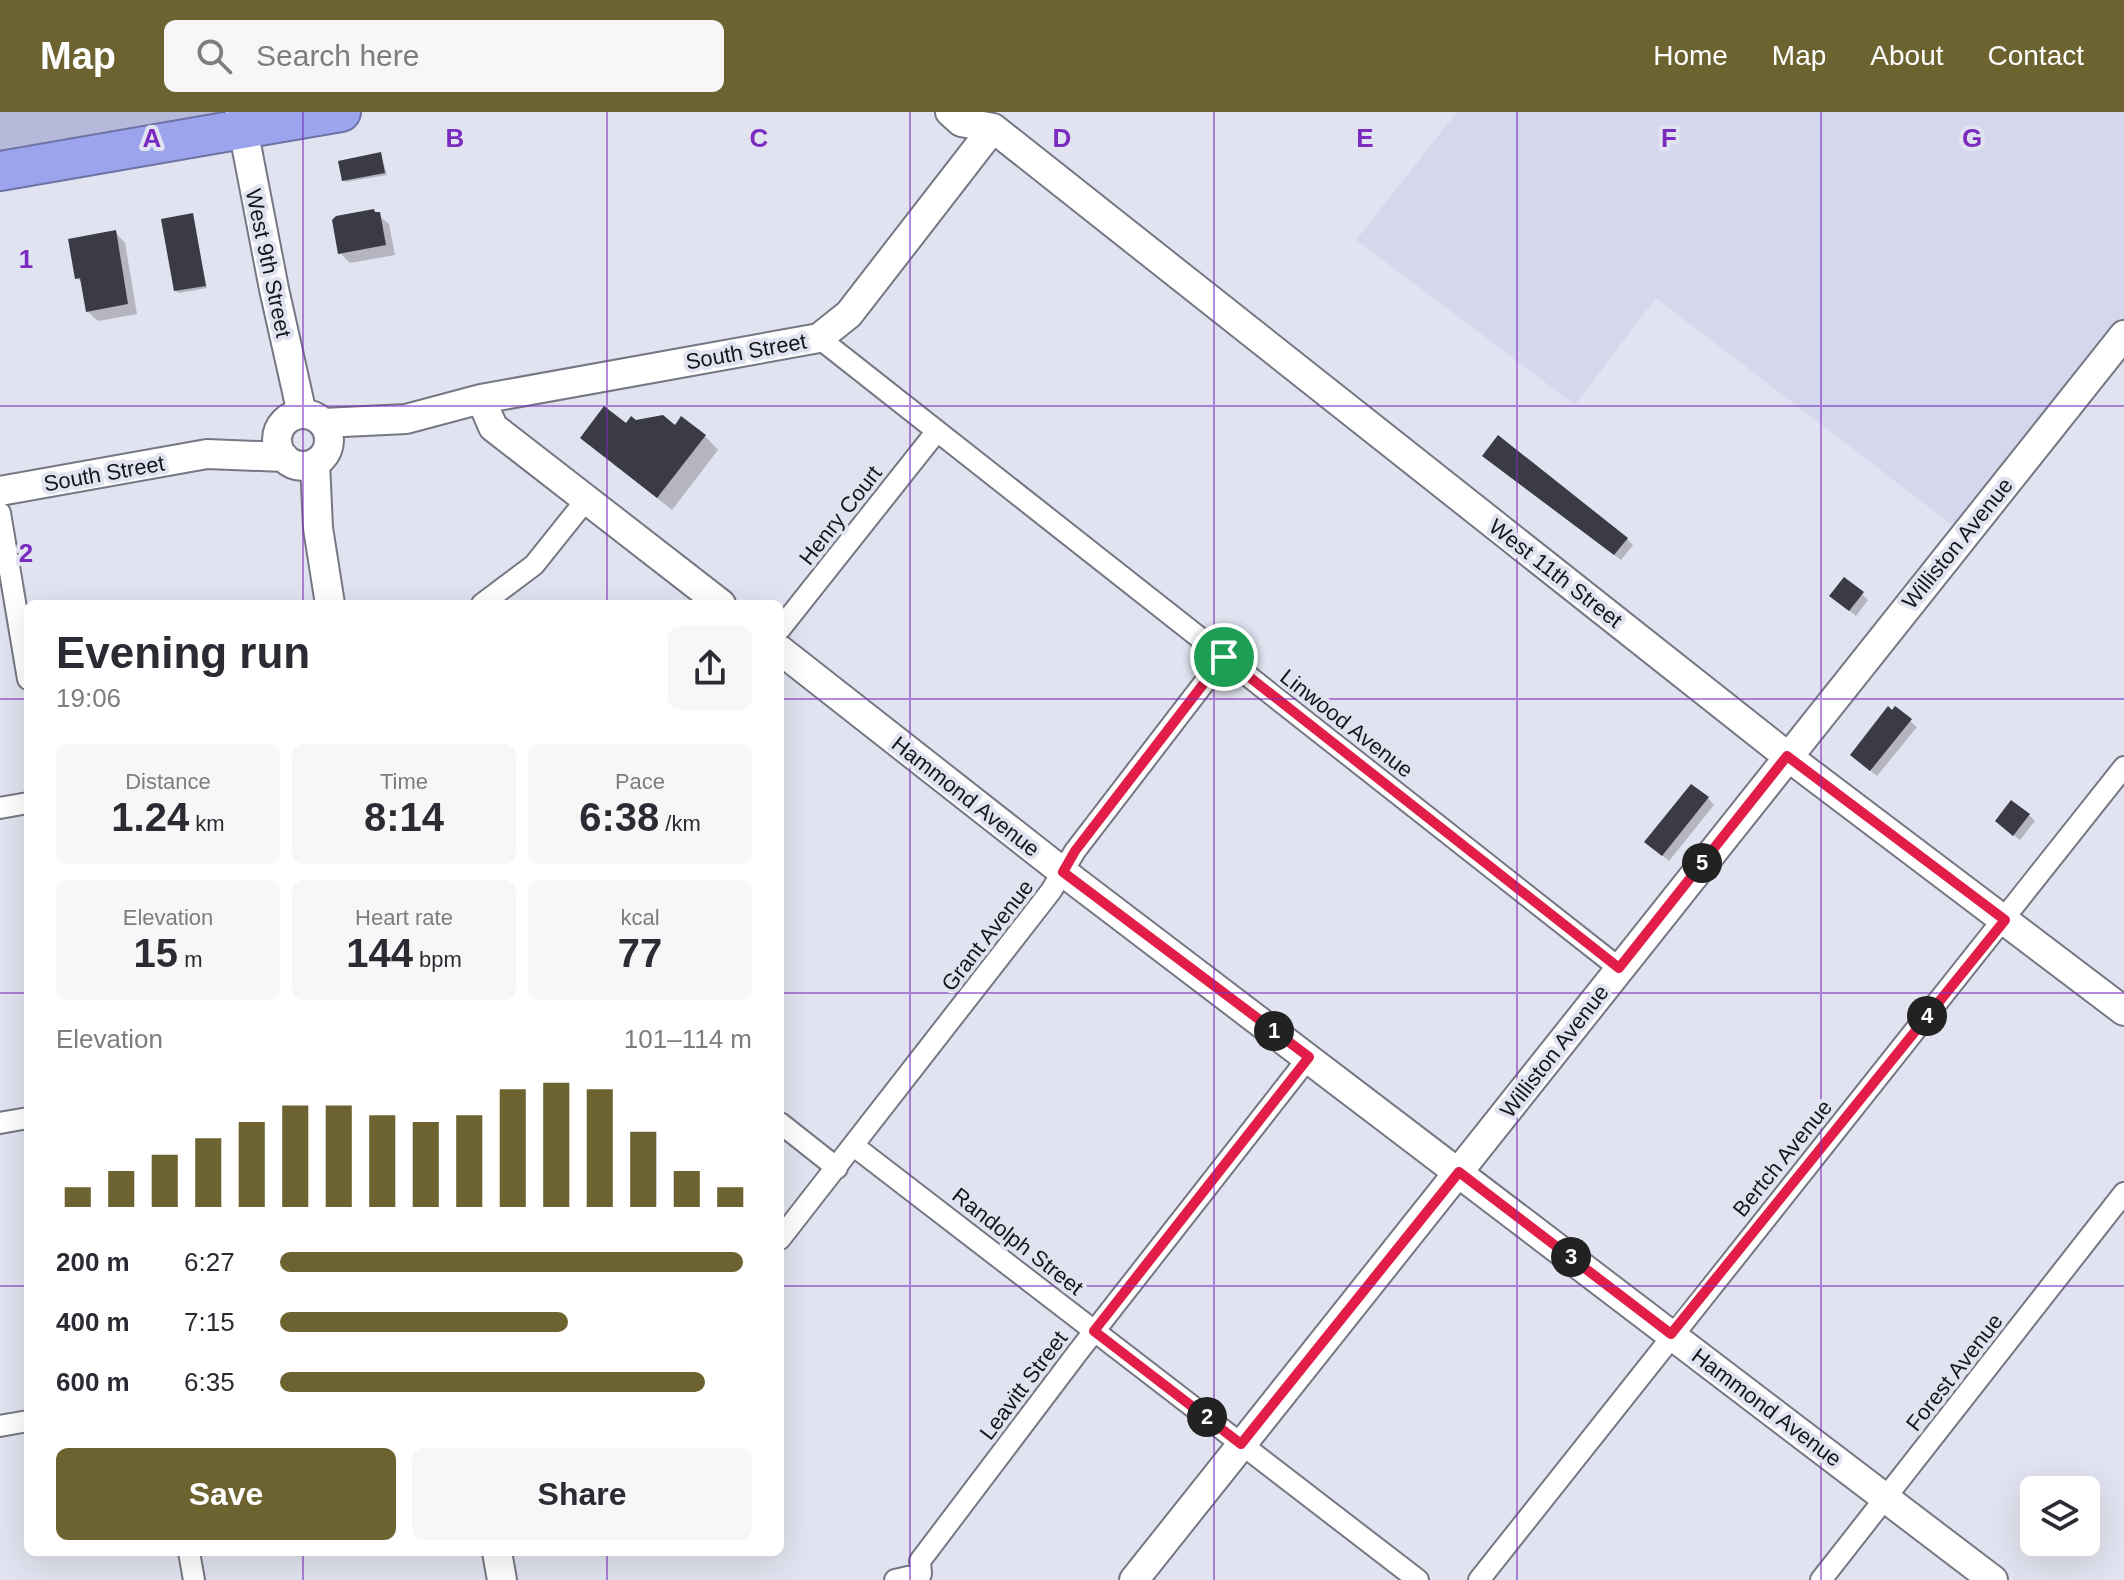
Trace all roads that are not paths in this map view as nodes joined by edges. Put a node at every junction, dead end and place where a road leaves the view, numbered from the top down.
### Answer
1 (341, 112) edge
2 (950, 112) edge
3 (991, 120) edge
4 (241, 121) edge
5 (0, 171) edge
6 (2124, 335) edge
7 (819, 338) junction
8 (481, 399) junction
9 (406, 419) junction
10 (302, 421) junction
11 (937, 431) junction
12 (207, 454) junction
13 (304, 459) junction
14 (0, 491) edge
15 (586, 500) junction
16 (0, 513) edge
17 (329, 600) edge
18 (487, 600) edge
19 (716, 600) edge
20 (784, 624) edge
21 (784, 653) edge
22 (24, 655) edge
23 (1224, 657) junction
24 (1787, 756) junction
25 (2124, 767) edge
26 (24, 804) edge
27 (0, 808) edge
28 (1063, 872) junction
29 (2005, 920) junction
30 (1619, 968) junction
31 (2124, 1011) edge
32 (1309, 1057) junction
33 (24, 1119) edge
34 (0, 1123) edge
35 (784, 1126) edge
36 (854, 1146) junction
37 (837, 1168) junction
38 (1459, 1172) junction
39 (2124, 1193) edge
40 (784, 1234) edge
41 (1094, 1331) junction
42 (1671, 1334) junction
43 (24, 1422) edge
44 (0, 1426) edge
45 (1241, 1444) junction
46 (1887, 1499) junction
47 (190, 1556) edge
48 (498, 1556) edge
49 (924, 1577) edge
50 (194, 1580) edge
51 (502, 1580) edge
52 (895, 1580) edge
53 (1134, 1580) edge
54 (1418, 1580) edge
55 (1479, 1580) edge
56 (1821, 1580) edge
57 (1993, 1580) edge

1 - 4 highway
2 - 3 street, West 11th Street
3 - 7 street, South Street
3 - 24 street, West 11th Street
4 - 5 highway
4 - 10 street, West 9th Street
6 - 24 street, Williston Avenue
7 - 8 street, South Street
7 - 11 street, Linwood Avenue
8 - 9 street, South Street
8 - 15 street
9 - 10 street, South Street
9 - 13 street, South Street
10 - 12 street, South Street
10 - 13 street
10 - 13 street
11 - 20 street, Henry Court
11 - 23 street, Linwood Avenue
12 - 13 street, South Street
12 - 14 street, South Street
13 - 17 street
15 - 18 street
15 - 19 street
16 - 22 street
21 - 28 street, Hammond Avenue
23 - 28 street, Grant Avenue
23 - 30 street, Linwood Avenue
24 - 29 street, West 11th Street
24 - 30 street, Williston Avenue
25 - 29 street, Bertch Avenue
26 - 27 street
28 - 32 street, Hammond Avenue
28 - 36 street, Grant Avenue
29 - 31 street, West 11th Street
29 - 42 street, Bertch Avenue
30 - 38 street, Williston Avenue
32 - 38 street, Hammond Avenue
32 - 41 street, Leavitt Street
33 - 34 street
35 - 37 street
36 - 37 street, Grant Avenue
36 - 41 street, Randolph Street
37 - 40 street, Grant Avenue
38 - 42 street, Hammond Avenue
38 - 45 street, Williston Avenue
39 - 46 street, Forest Avenue
41 - 45 street, Randolph Street
41 - 49 street, Leavitt Street
42 - 46 street, Hammond Avenue
42 - 55 street, Bertch Avenue
43 - 44 street
45 - 53 street, Williston Avenue
45 - 54 street, Randolph Street
46 - 56 street, Forest Avenue
46 - 57 street, Hammond Avenue
47 - 50 street
48 - 51 street
49 - 52 street, Leavitt Street

